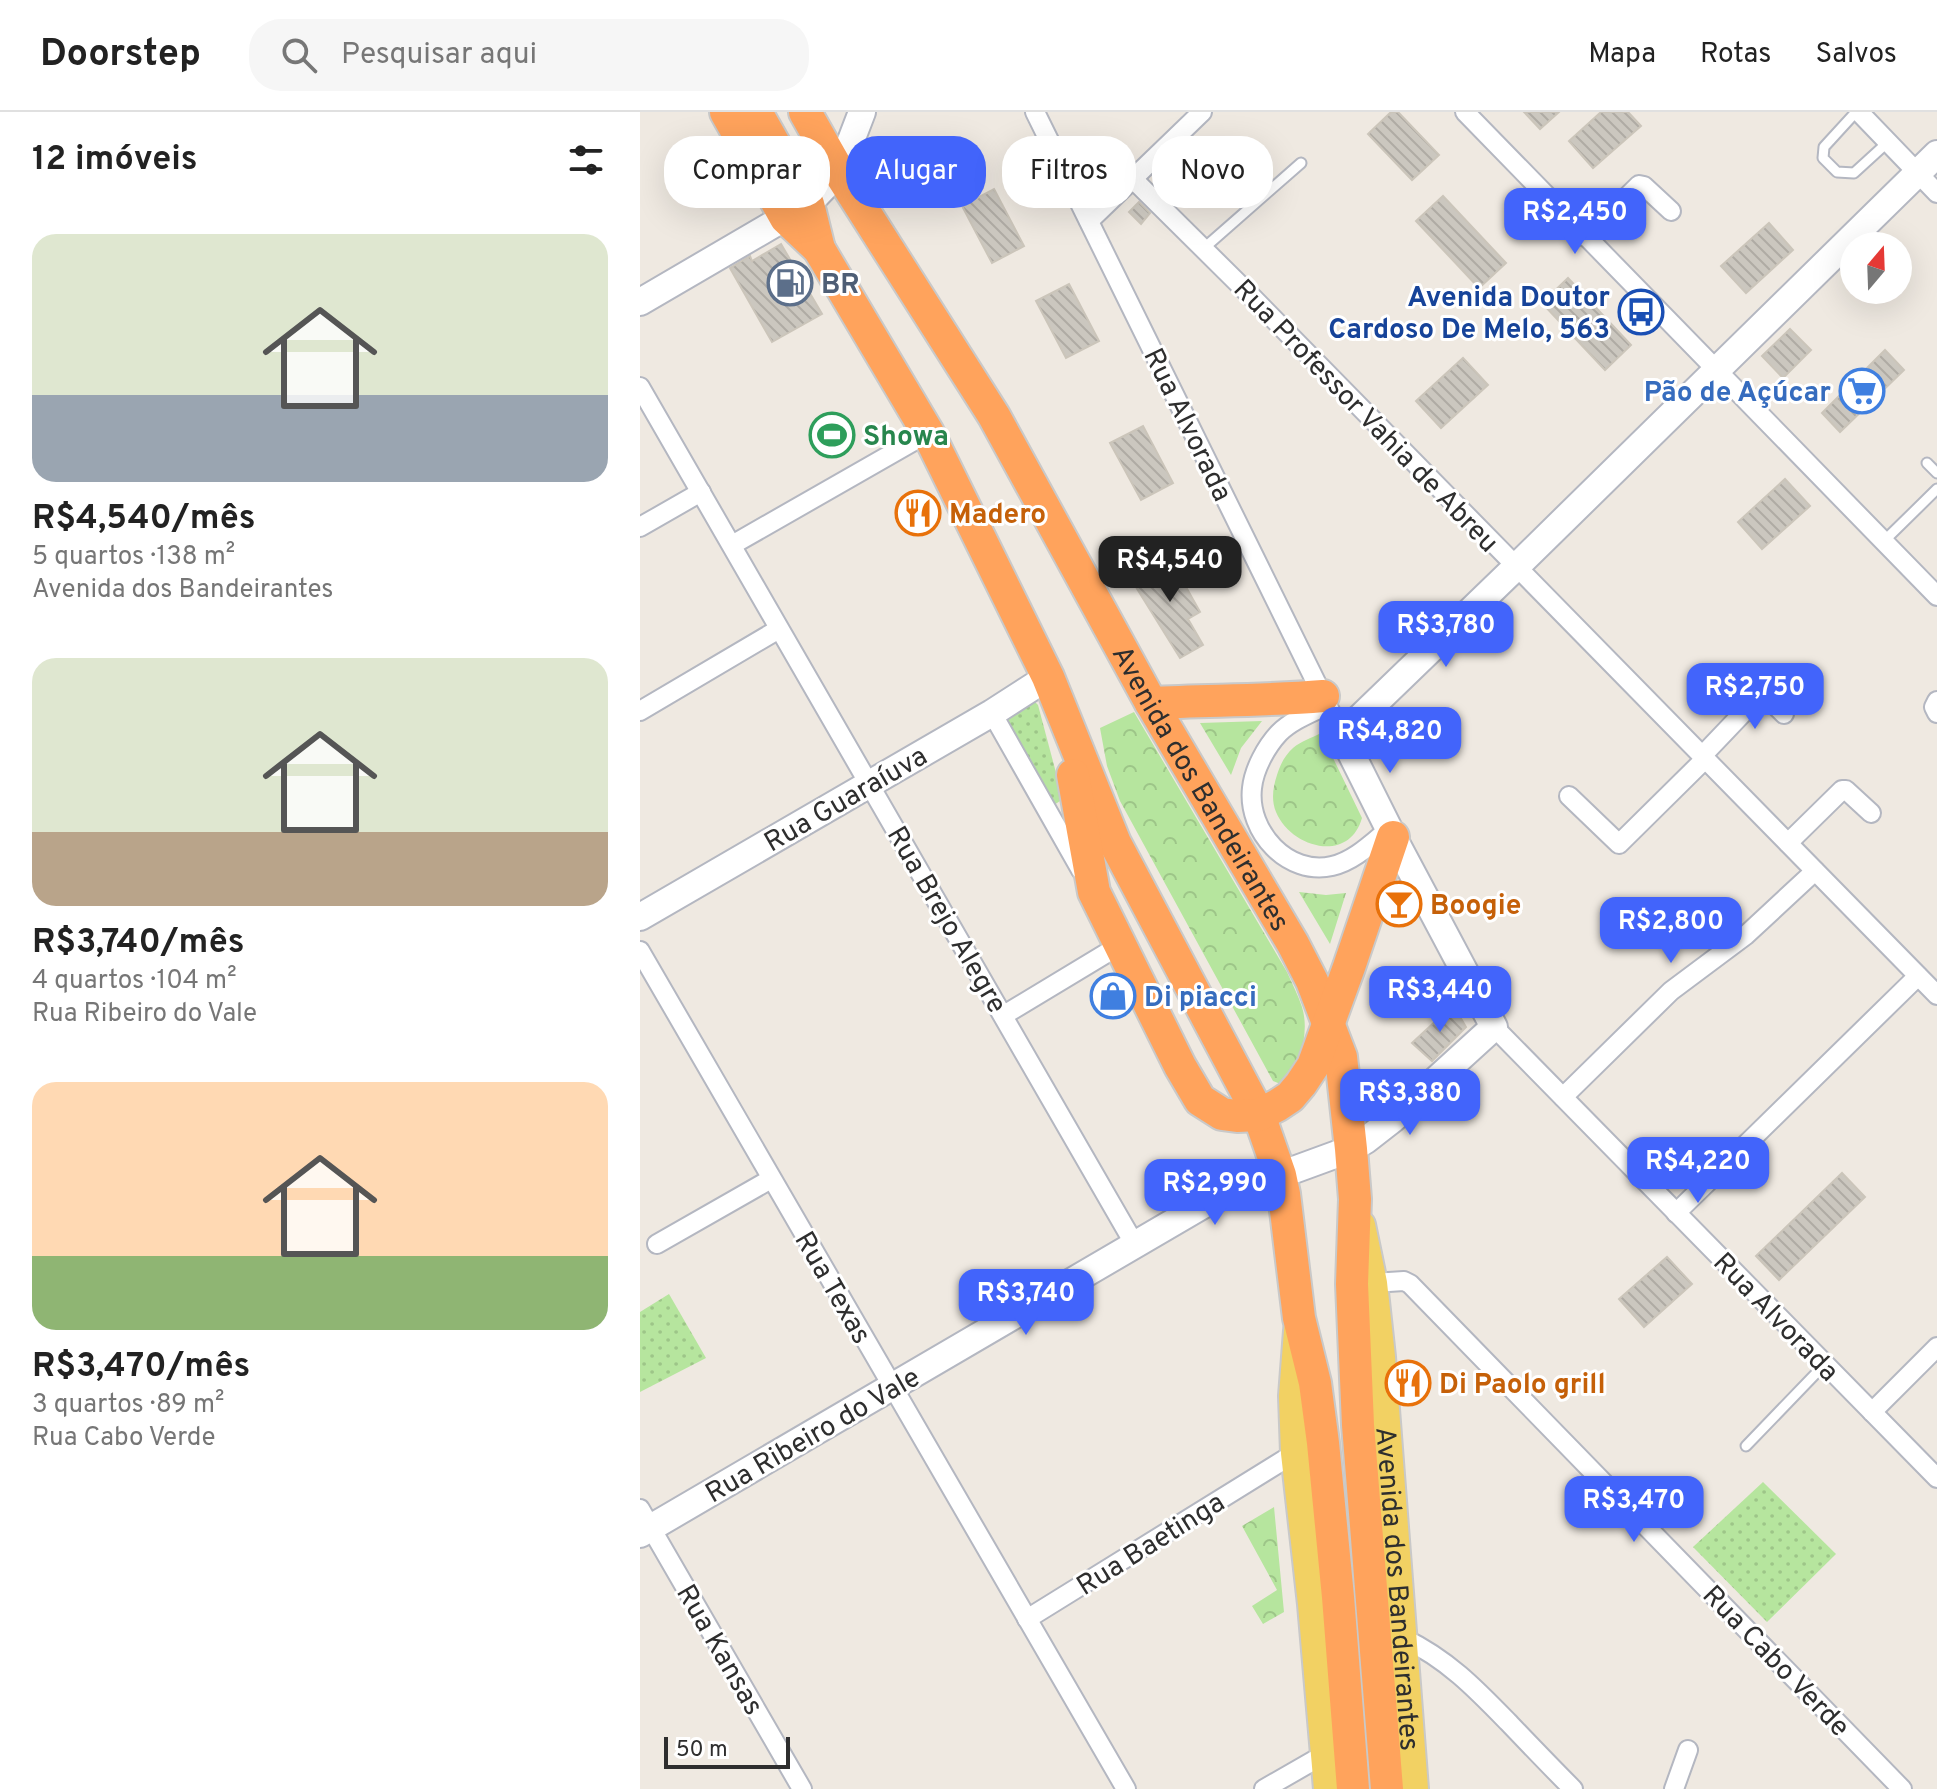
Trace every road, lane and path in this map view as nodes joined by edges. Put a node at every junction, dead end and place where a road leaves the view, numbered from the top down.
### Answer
1 (726, 112) edge
2 (756, 112) edge
3 (805, 112) edge
4 (862, 112) edge
5 (1035, 112) edge
6 (1202, 112) edge
7 (1465, 112) edge
8 (1858, 112) edge
9 (1888, 142) junction
10 (1937, 154) edge
11 (1301, 163) dead end
12 (839, 172) junction
13 (1917, 173) junction
14 (1136, 176) edge
15 (1136, 182) edge
16 (1937, 193) edge
17 (1103, 208) edge
18 (797, 211) junction
19 (1671, 211) dead end
20 (1089, 221) junction
21 (1586, 237) junction
22 (1203, 249) junction
23 (640, 302) edge
24 (1716, 370) junction
25 (640, 387) edge
26 (928, 433) junction
27 (1927, 463) dead end
28 (1937, 473) edge
29 (1937, 489) edge
30 (701, 492) junction
31 (640, 527) edge
32 (1884, 541) junction
33 (732, 545) junction
34 (1516, 567) junction
35 (1937, 596) edge
36 (779, 629) junction
37 (1048, 677) junction
38 (1325, 701) junction
39 (1937, 701) edge
40 (1151, 703) junction
41 (640, 711) edge
42 (992, 713) junction
43 (1937, 713) edge
44 (1784, 714) dead end
45 (1063, 715) junction
46 (1342, 735) junction
47 (1703, 758) junction
48 (870, 784) junction
49 (1569, 796) dead end
50 (1871, 813) dead end
51 (1391, 833) junction
52 (1788, 843) junction
53 (1815, 871) junction
54 (1094, 892) junction
55 (640, 917) edge
56 (1120, 945) junction
57 (640, 951) edge
58 (1918, 976) junction
59 (1937, 995) edge
60 (1004, 1015) junction
61 (1329, 1023) junction
62 (1494, 1027) junction
63 (1563, 1097) junction
64 (1259, 1115) junction
65 (1351, 1149) junction
66 (1280, 1175) junction
67 (771, 1179) junction
68 (1355, 1199) junction
69 (1676, 1213) junction
70 (657, 1244) dead end
71 (1135, 1245) junction
72 (1373, 1283) junction
73 (1299, 1318) junction
74 (1937, 1347) edge
75 (1825, 1364) junction
76 (892, 1387) junction
77 (1872, 1412) junction
78 (1746, 1446) dead end
79 (1289, 1463) junction
80 (1937, 1478) edge
81 (644, 1523) edge
82 (1027, 1619) junction
83 (1403, 1638) junction
84 (1688, 1750) dead end
85 (1325, 1754) junction
86 (802, 1789) edge
87 (1126, 1789) edge
88 (1264, 1789) edge
89 (1328, 1789) edge
90 (1353, 1789) edge
91 (1387, 1789) edge
92 (1414, 1789) edge
93 (1573, 1789) edge
94 (1674, 1789) edge
95 (1902, 1789) edge

1 - 18 highway
2 - 18 highway
3 - 12 highway, Avenida dos Bandeirantes
4 - 12 street
5 - 20 street, Rua Alvorada
6 - 14 street
7 - 21 street
8 - 9 street
8 - 9 lane
9 - 13 street
10 - 13 street
11 - 22 lane
12 - 18 street
12 - 40 highway, Avenida dos Bandeirantes
13 - 16 street
13 - 24 street
15 - 22 street, Rua Professor Vahia de Abreu
17 - 20 street
18 - 23 street
18 - 26 highway
19 - 21 street
20 - 38 street, Rua Alvorada
21 - 24 street
22 - 34 street, Rua Professor Vahia de Abreu
24 - 32 street
24 - 34 street
25 - 30 street, Rua Brejo Alegre
26 - 33 street
26 - 37 highway
27 - 28 lane
29 - 32 lane
30 - 31 street
30 - 33 street, Rua Brejo Alegre
32 - 35 street
33 - 36 street, Rua Brejo Alegre
34 - 46 street
34 - 47 street, Rua Professor Vahia de Abreu
36 - 41 street
36 - 48 street, Rua Brejo Alegre
37 - 42 street, Rua Guaraíuva
37 - 45 highway
38 - 40 highway
38 - 46 street, Rua Alvorada
38 - 51 street
39 - 43 street
40 - 61 highway, Avenida dos Bandeirantes
42 - 48 street, Rua Guaraíuva
42 - 54 street
44 - 47 street
45 - 54 highway
45 - 64 highway
46 - 51 street, Rua Alvorada
47 - 49 street
47 - 52 street, Rua Professor Vahia de Abreu
48 - 55 street, Rua Guaraíuva
48 - 60 street, Rua Brejo Alegre
50 - 52 street
51 - 61 highway
51 - 62 street, Rua Alvorada
52 - 53 street, Rua Professor Vahia de Abreu
53 - 58 street, Rua Professor Vahia de Abreu
53 - 63 street
54 - 56 highway
56 - 60 street
56 - 64 highway
57 - 67 street, Rua Texas
58 - 59 street, Rua Professor Vahia de Abreu
58 - 69 street
60 - 71 street, Rua Brejo Alegre
61 - 64 highway
61 - 65 highway, Avenida dos Bandeirantes
62 - 63 street, Rua Alvorada
62 - 65 street
63 - 69 street, Rua Alvorada
64 - 66 highway
65 - 66 street
65 - 68 highway, Avenida dos Bandeirantes
66 - 71 street, Rua Ribeiro do Vale
66 - 73 highway
67 - 70 street
67 - 76 street, Rua Texas
68 - 72 main road, Avenida dos Bandeirantes
68 - 91 highway, Avenida dos Bandeirantes
69 - 75 street, Rua Alvorada
71 - 76 street, Rua Ribeiro do Vale
72 - 83 main road, Avenida dos Bandeirantes
72 - 95 street, Rua Cabo Verde
73 - 79 main road
73 - 90 highway
74 - 77 street
75 - 77 street, Rua Alvorada
75 - 78 lane
76 - 81 street, Rua Ribeiro do Vale
76 - 82 street, Rua Texas
77 - 80 street, Rua Alvorada
79 - 82 street, Rua Baetinga
79 - 85 main road
81 - 86 street, Rua Kansas
82 - 87 street, Rua Texas
83 - 92 main road, Avenida dos Bandeirantes
83 - 93 street
84 - 94 street
85 - 88 street
85 - 89 main road

